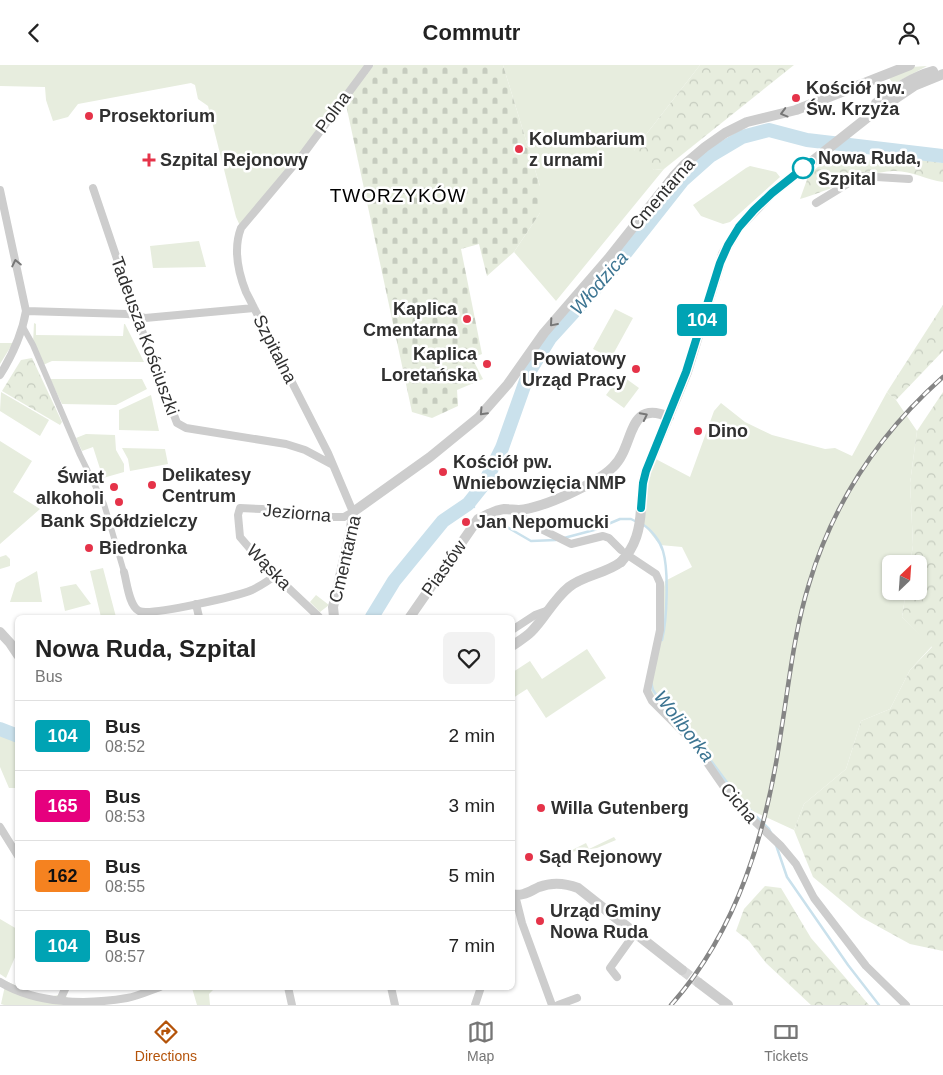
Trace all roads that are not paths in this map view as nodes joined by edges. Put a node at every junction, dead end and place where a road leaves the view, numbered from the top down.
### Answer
1 (369, 65) edge
2 (910, 65) edge
3 (943, 66) edge
4 (943, 73) edge
5 (878, 77) junction
6 (890, 93) junction
7 (868, 117) junction
8 (854, 128) junction
9 (909, 179) dead end
10 (92, 188) dead end
11 (0, 190) edge
12 (816, 203) dead end
13 (241, 228) joint
14 (254, 309) junction
15 (26, 311) junction
16 (136, 315) junction
17 (23, 327) junction
18 (0, 375) edge
19 (669, 417) junction
20 (333, 465) junction
21 (240, 508) joint
22 (523, 509) junction
23 (352, 512) junction
24 (124, 573) joint
25 (275, 575) junction
26 (196, 604) junction
27 (546, 611) junction
28 (199, 615) edge
29 (317, 615) edge
30 (334, 615) edge
31 (411, 615) edge
32 (515, 628) edge
33 (0, 632) edge
34 (515, 644) edge
35 (15, 650) edge
36 (0, 827) edge
37 (15, 851) edge
38 (515, 896) edge
39 (515, 903) edge
40 (635, 933) junction
41 (682, 970) tunnel mouth
42 (617, 977) dead end
43 (0, 982) edge
44 (699, 983) tunnel mouth
45 (15, 989) edge
46 (17, 990) edge
47 (65, 990) edge
48 (151, 990) edge
49 (289, 990) edge
50 (392, 990) edge
51 (480, 990) edge
52 (577, 998) dead end
53 (60, 1000) junction
54 (292, 1005) edge
55 (394, 1005) edge
56 (475, 1005) edge
57 (552, 1005) edge
58 (558, 1005) edge
59 (728, 1005) edge
60 (906, 1005) edge

1 - 13 street, Polna
2 - 5 street, Cmentarna
3 - 6 street
4 - 7 street
5 - 6 street
5 -> 23 street, Cmentarna
6 - 7 street
6 - 8 street
7 - 8 street
8 - 19 street
9 - 12 street
10 - 16 street, Tadeusza Kościuszki
15 -> 11 street
13 - 14 street, Szpitalna
14 - 16 street
14 - 20 street, Szpitalna
15 - 16 street
15 - 17 street
16 - 20 street, Tadeusza Kościuszki
17 - 18 street
17 - 24 street
22 -> 19 street
19 - 27 street, bridge
20 - 23 street
21 - 23 street, Jeziorna
21 - 25 street, Wąska
22 - 31 street, Piastów
22 - 60 street, Cicha
23 - 30 street, Cmentarna
24 - 26 street
25 - 26 street
25 - 29 street, Wąska
26 - 28 street
27 - 32 street
27 - 34 street
33 - 35 street
36 - 37 street
38 - 40 street
39 - 57 street
40 - 41 street
40 - 42 street
43 - 45 street
44 - 59 street
46 - 53 street
47 - 53 street
48 - 53 street
49 - 54 street
50 - 55 street
51 - 56 street
52 - 58 street

